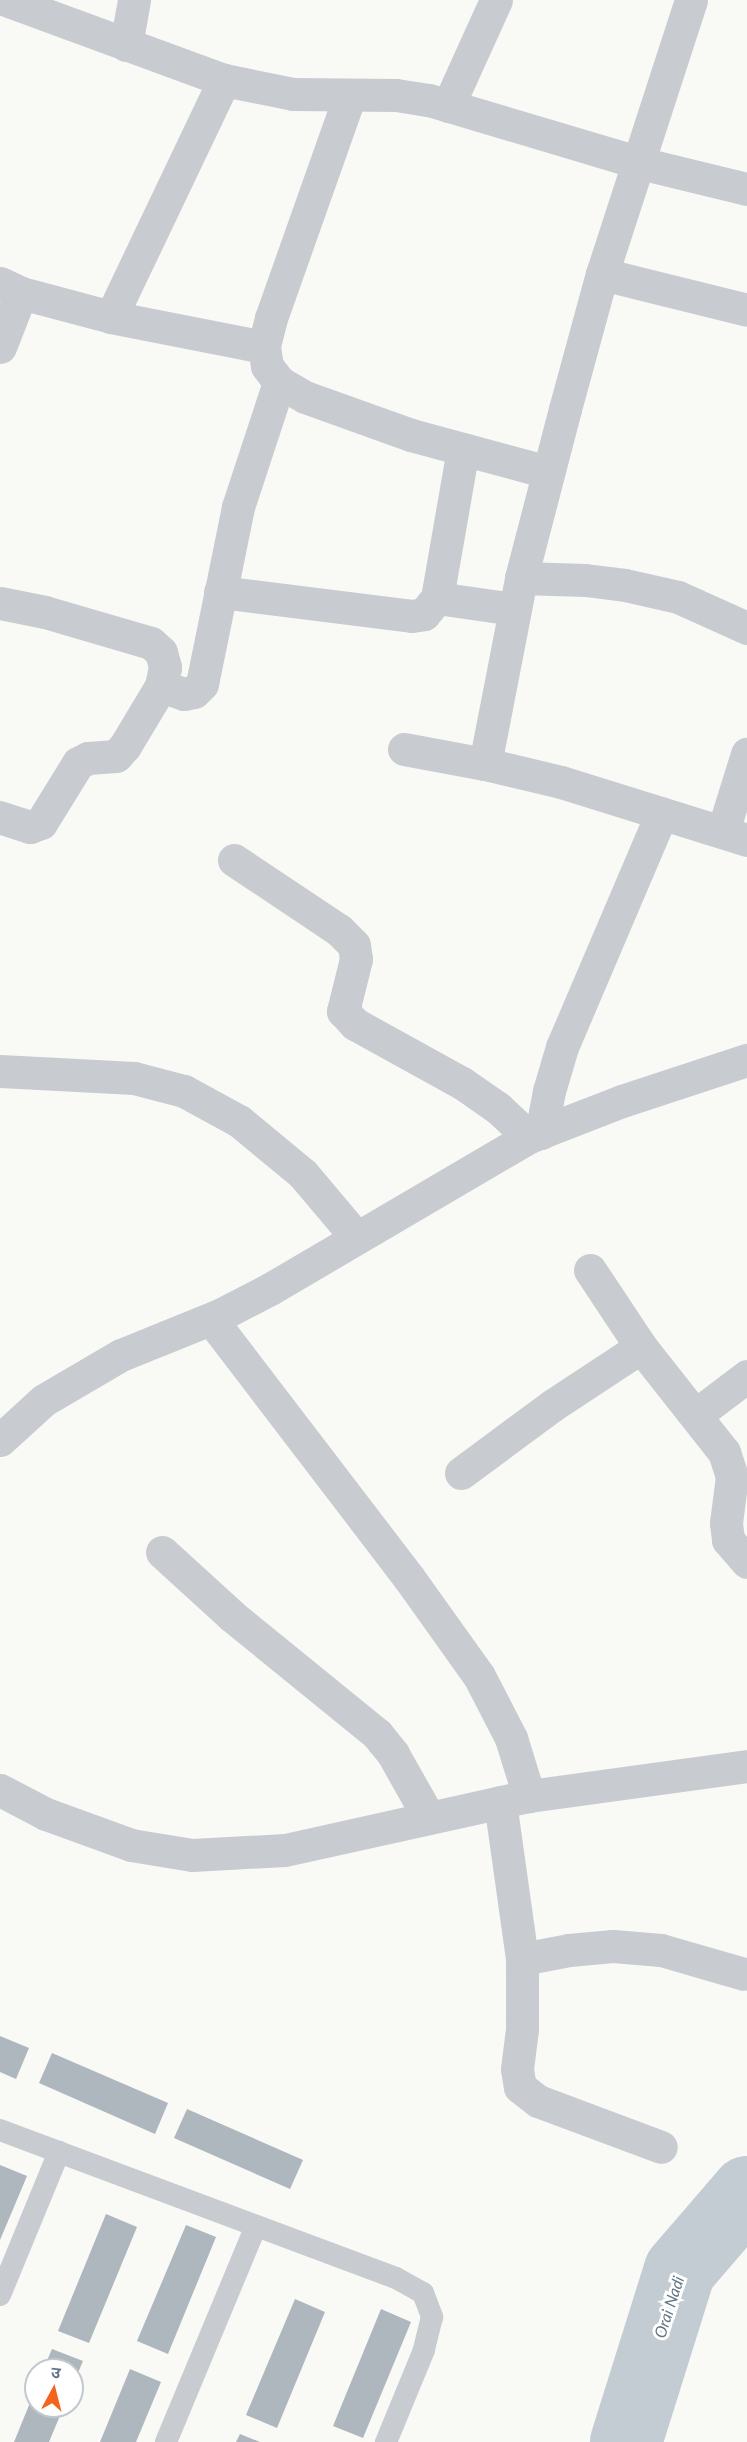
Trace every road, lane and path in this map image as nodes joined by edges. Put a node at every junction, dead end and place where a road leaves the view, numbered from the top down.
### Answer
1 (6, 0) edge
2 (134, 0) edge
3 (496, 0) edge
4 (691, 0) edge
5 (126, 45) junction
6 (224, 80) junction
7 (350, 94) junction
8 (448, 106) junction
9 (640, 163) junction
10 (747, 189) edge
11 (602, 274) junction
12 (11, 288) edge
13 (747, 310) edge
14 (111, 317) junction
15 (0, 347) edge
16 (264, 347) junction
17 (279, 382) junction
18 (463, 449) junction
19 (548, 472) junction
20 (220, 592) junction
21 (517, 593) junction
22 (436, 598) junction
23 (0, 603) edge
24 (747, 628) edge
25 (161, 686) junction
26 (404, 749) dead end
27 (747, 754) edge
28 (485, 764) junction
29 (662, 813) junction
30 (0, 817) edge
31 (735, 835) edge
32 (234, 860) dead end
33 (747, 1060) edge
34 (0, 1071) edge
35 (535, 1135) junction
36 (356, 1237) junction
37 (590, 1270) dead end
38 (211, 1319) junction
39 (641, 1347) junction
40 (747, 1376) edge
41 (697, 1414) junction
42 (0, 1440) edge
43 (461, 1473) dead end
44 (162, 1552) dead end
45 (747, 1562) edge
46 (747, 1766) edge
47 (0, 1790) edge
48 (515, 1799) junction
49 (429, 1818) junction
50 (522, 1959) junction
51 (744, 1974) dead end
52 (0, 2130) edge
53 (661, 2147) dead end
54 (59, 2152) junction
55 (256, 2226) junction
56 (0, 2295) edge
57 (166, 2442) edge
58 (386, 2442) edge

1 - 5 street
2 - 5 street
3 - 8 street
4 - 9 street
5 - 6 street
6 - 7 street
6 - 14 street
7 - 8 street
7 - 16 street
8 - 9 street
9 - 10 street
9 - 11 street
11 - 13 street
11 - 19 street
12 - 14 street
12 - 15 street
14 - 16 street
16 - 17 street
17 - 18 street
17 - 20 street
18 - 19 street
18 - 22 street
19 - 21 street
20 - 22 street
20 - 25 street
21 - 22 street
21 - 24 street
21 - 28 street
23 - 25 street
25 - 30 street
26 - 28 street
27 - 31 street
28 - 29 street
29 - 31 street
29 - 35 street
32 - 35 street
33 - 35 street
34 - 36 street
35 - 36 street
36 - 38 street
37 - 39 street
38 - 42 street
38 - 48 street
39 - 41 street
39 - 43 street
40 - 41 street
41 - 45 street
44 - 49 street
46 - 48 street
47 - 49 street
48 - 49 street
48 - 50 street
50 - 51 street
50 - 53 street
52 - 54 lane
54 - 55 lane
54 - 56 lane
55 - 57 lane
55 - 58 lane

